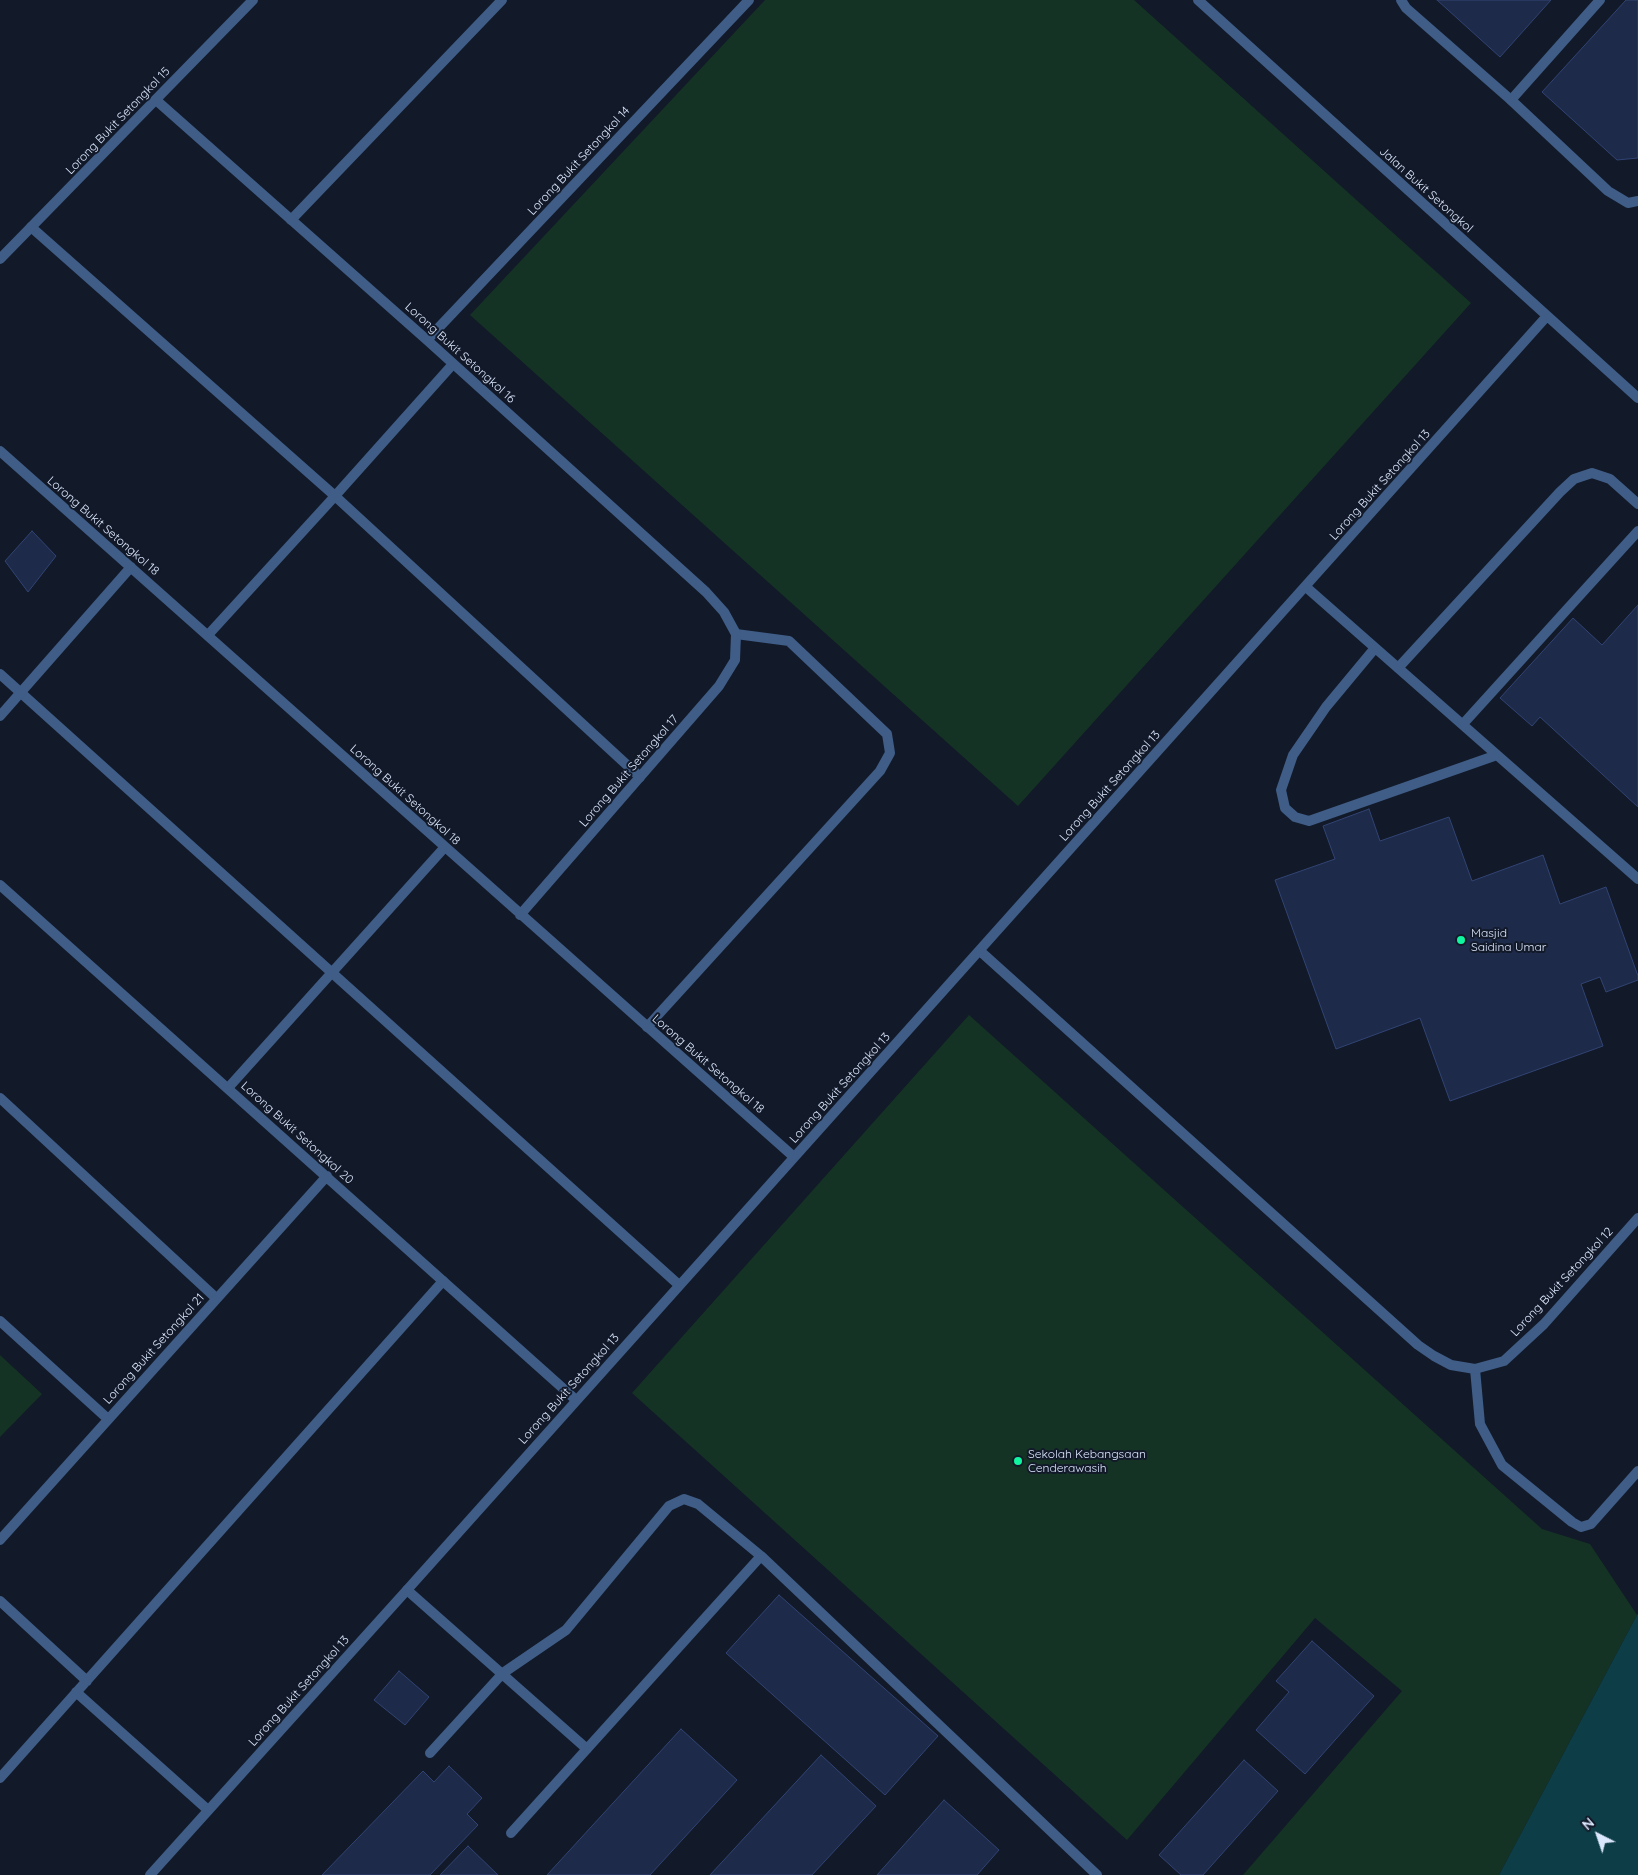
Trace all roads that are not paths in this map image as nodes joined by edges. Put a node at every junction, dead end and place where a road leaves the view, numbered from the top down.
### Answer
1 (253, 0) edge
2 (502, 0) edge
3 (749, 0) edge
4 (1198, 0) edge
5 (1401, 0) edge
6 (1600, 0) edge
7 (156, 100) junction
8 (1511, 100) junction
9 (1638, 201) edge
10 (291, 220) junction
11 (31, 227) junction
12 (0, 259) edge
13 (1547, 316) junction
14 (428, 340) junction
15 (453, 364) junction
16 (1638, 398) edge
17 (0, 451) edge
18 (335, 496) junction
19 (1638, 504) edge
20 (1638, 531) edge
21 (131, 568) junction
22 (1306, 587) junction
23 (736, 634) junction
24 (208, 635) junction
25 (1376, 648) junction
26 (1398, 668) junction
27 (0, 674) edge
28 (21, 693) junction
29 (0, 716) edge
30 (1463, 724) junction
31 (1497, 754) junction
32 (640, 777) junction
33 (444, 848) junction
34 (1638, 879) edge
35 (0, 886) edge
36 (520, 915) junction
37 (980, 951) junction
38 (331, 974) junction
39 (646, 1027) junction
40 (228, 1088) junction
41 (0, 1098) edge
42 (794, 1157) junction
43 (327, 1176) junction
44 (1638, 1218) edge
45 (443, 1281) junction
46 (679, 1285) junction
47 (216, 1298) junction
48 (0, 1321) edge
49 (1475, 1369) junction
50 (576, 1400) junction
51 (108, 1419) junction
52 (1638, 1471) edge
53 (0, 1540) edge
54 (761, 1556) junction
55 (407, 1590) junction
56 (0, 1601) edge
57 (503, 1673) junction
58 (87, 1681) junction
59 (76, 1692) junction
60 (587, 1749) junction
61 (430, 1753) dead end
62 (0, 1778) edge
63 (208, 1810) junction
64 (510, 1833) dead end
65 (150, 1875) edge
66 (1097, 1875) edge

1 - 7 street, Lorong Bukit Setongkol 15
2 - 10 street
3 - 14 street, Lorong Bukit Setongkol 14
4 - 13 street, Jalan Bukit Setongkol
5 - 8 street
6 - 8 street
7 - 10 street, Lorong Bukit Setongkol 16
7 - 11 street, Lorong Bukit Setongkol 15
8 - 9 street
10 - 14 street, Lorong Bukit Setongkol 16
11 - 12 street, Lorong Bukit Setongkol 15
11 - 18 street
13 - 16 street, Jalan Bukit Setongkol
13 - 22 street, Lorong Bukit Setongkol 13
14 - 15 street, Lorong Bukit Setongkol 16
15 - 18 street
15 - 23 street, Lorong Bukit Setongkol 16
17 - 21 street, Lorong Bukit Setongkol 18
18 - 24 street
18 - 32 street
19 - 26 street
20 - 30 street
21 - 24 street, Lorong Bukit Setongkol 18
21 - 28 street
22 - 25 street
22 - 37 street, Lorong Bukit Setongkol 13
23 - 32 street, Lorong Bukit Setongkol 17
23 - 39 street
24 - 33 street, Lorong Bukit Setongkol 18
25 - 26 street
25 - 31 street
26 - 30 street
27 - 28 street
28 - 29 street
28 - 38 street
30 - 31 street
31 - 34 street
32 - 36 street, Lorong Bukit Setongkol 17
33 - 36 street, Lorong Bukit Setongkol 18
33 - 38 street
35 - 40 street, Lorong Bukit Setongkol 20
36 - 39 street, Lorong Bukit Setongkol 18
37 - 42 street, Lorong Bukit Setongkol 13
37 - 49 street
38 - 40 street
38 - 46 street
39 - 42 street, Lorong Bukit Setongkol 18
40 - 43 street, Lorong Bukit Setongkol 20
41 - 47 street
42 - 46 street, Lorong Bukit Setongkol 13
43 - 45 street, Lorong Bukit Setongkol 20
43 - 47 street, Lorong Bukit Setongkol 21
44 - 49 street, Lorong Bukit Setongkol 12
45 - 50 street, Lorong Bukit Setongkol 20
45 - 58 street
46 - 50 street, Lorong Bukit Setongkol 13
47 - 51 street, Lorong Bukit Setongkol 21
48 - 51 street
49 - 52 street
50 - 55 street, Lorong Bukit Setongkol 13
51 - 53 street, Lorong Bukit Setongkol 21
54 - 57 street
54 - 60 street
54 - 66 street
55 - 57 street
55 - 63 street, Lorong Bukit Setongkol 13
56 - 58 street
57 - 60 street
57 - 61 street
58 - 59 street
59 - 62 street
59 - 63 street
60 - 64 street
63 - 65 street, Lorong Bukit Setongkol 13

